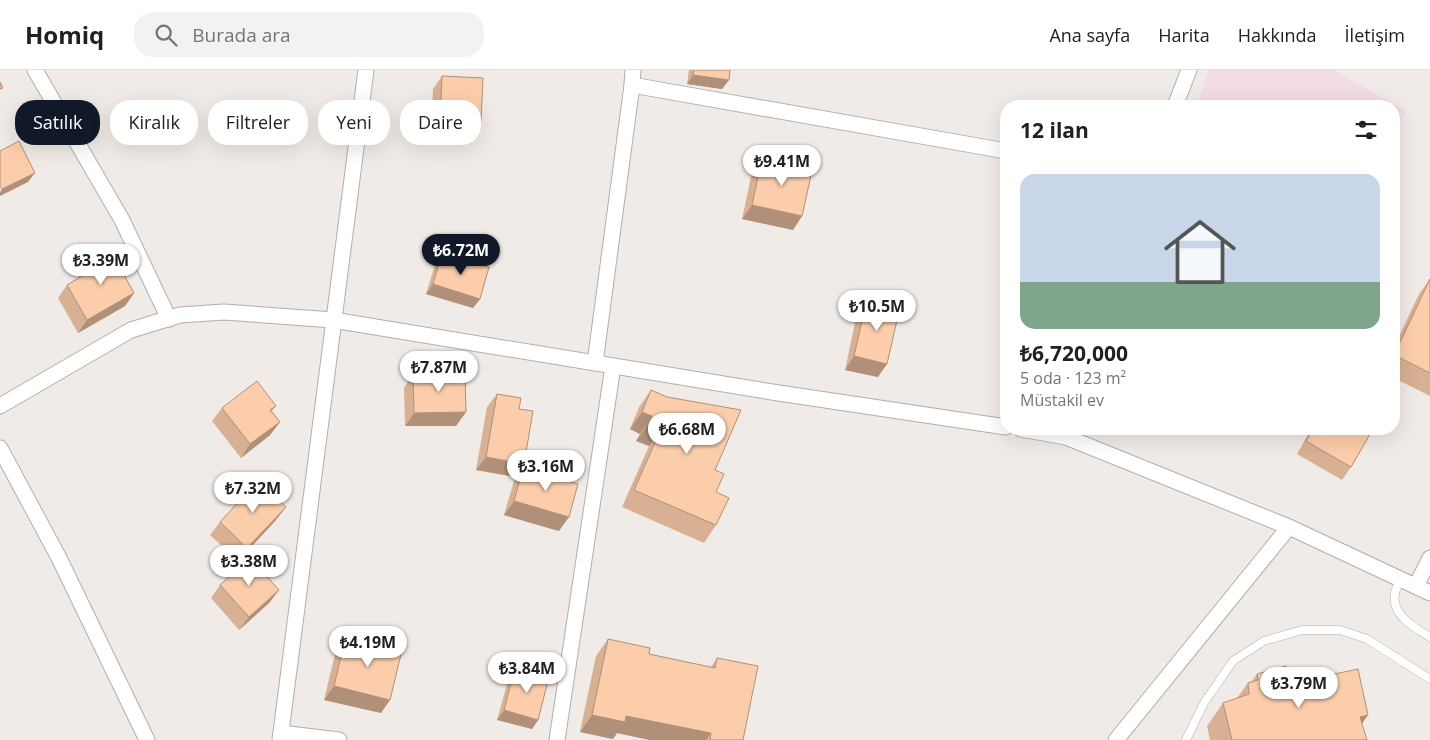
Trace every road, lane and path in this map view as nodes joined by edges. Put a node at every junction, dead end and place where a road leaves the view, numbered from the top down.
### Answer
1 (35, 70) edge
2 (366, 70) edge
3 (1189, 70) edge
4 (632, 77) edge
5 (1177, 100) edge
6 (1000, 150) edge
7 (169, 319) junction
8 (333, 320) junction
9 (595, 363) junction
10 (613, 366) junction
11 (0, 406) edge
12 (1000, 426) edge
13 (1072, 435) edge
14 (0, 448) edge
15 (1289, 527) junction
16 (1430, 558) edge
17 (1401, 579) junction
18 (1416, 586) junction
19 (1430, 593) edge
20 (1430, 637) edge
21 (1430, 680) edge
22 (280, 737) edge
23 (147, 740) edge
24 (339, 740) edge
25 (557, 740) edge
26 (1116, 740) edge
27 (1186, 740) edge

1 - 7 street
2 - 8 street
3 - 5 street
4 - 6 street
4 - 9 street
7 - 8 street
7 - 11 street
8 - 9 street
8 - 22 street
9 - 10 street
10 - 12 street
10 - 25 street
13 - 15 street
14 - 23 street
15 - 17 street
15 - 26 street
16 - 18 street
17 - 18 street
17 - 20 lane
18 - 19 street
21 - 27 lane
22 - 24 street

